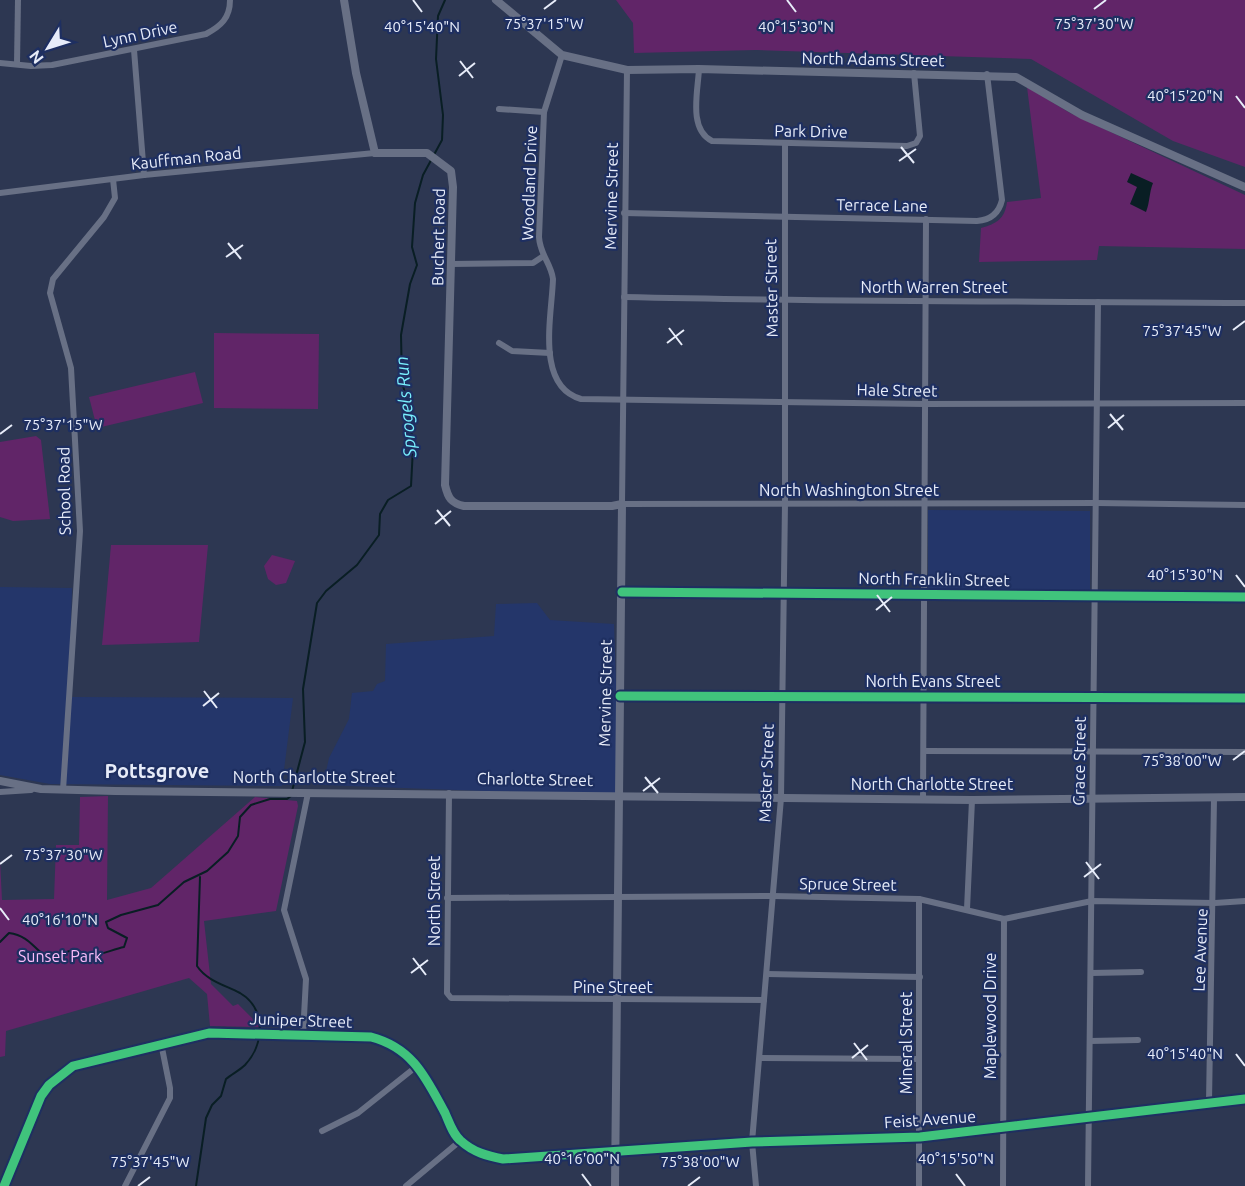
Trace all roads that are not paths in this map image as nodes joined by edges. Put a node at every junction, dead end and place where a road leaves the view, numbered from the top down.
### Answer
1 (18, 0) edge
2 (230, 0) edge
3 (344, 0) edge
4 (496, 0) edge
5 (134, 50) junction
6 (562, 55) junction
7 (0, 63) edge
8 (17, 64) junction
9 (699, 69) junction
10 (627, 70) junction
11 (914, 73) junction
12 (987, 75) junction
13 (498, 109) dead end
14 (544, 112) junction
15 (785, 144) junction
16 (375, 153) junction
17 (144, 175) junction
18 (113, 179) junction
19 (1245, 187) edge
20 (0, 193) edge
21 (624, 213) junction
22 (784, 217) junction
23 (926, 219) junction
24 (542, 257) junction
25 (451, 264) junction
26 (624, 297) junction
27 (926, 299) junction
28 (785, 301) junction
29 (1098, 302) junction
30 (1245, 303) edge
31 (499, 343) dead end
32 (550, 353) junction
33 (623, 399) junction
34 (786, 402) junction
35 (1096, 403) junction
36 (1245, 403) edge
37 (925, 404) junction
38 (785, 503) junction
39 (1096, 503) junction
40 (454, 504) joint
41 (622, 504) junction
42 (924, 504) junction
43 (1245, 505) edge
44 (622, 592) junction
45 (783, 592) junction
46 (923, 593) junction
47 (1095, 596) junction
48 (1245, 597) edge
49 (923, 695) junction
50 (620, 696) junction
51 (1095, 696) junction
52 (781, 697) junction
53 (1245, 698) edge
54 (1092, 749) junction
55 (924, 751) junction
56 (1245, 752) edge
57 (0, 781) edge
58 (40, 789) junction
59 (63, 790) junction
60 (0, 792) edge
61 (308, 793) junction
62 (449, 793) junction
63 (620, 796) junction
64 (1245, 797) edge
65 (781, 798) junction
66 (923, 798) junction
67 (1092, 798) junction
68 (1215, 799) junction
69 (972, 800) junction
70 (773, 896) junction
71 (447, 898) junction
72 (618, 898) junction
73 (920, 899) junction
74 (1092, 901) junction
75 (1245, 901) edge
76 (1215, 903) junction
77 (967, 909) junction
78 (1004, 919) junction
79 (1141, 972) dead end
80 (1090, 973) junction
81 (767, 974) junction
82 (920, 977) junction
83 (461, 1000) joint
84 (617, 1000) junction
85 (764, 1000) junction
86 (303, 1035) junction
87 (1138, 1040) dead end
88 (1090, 1041) junction
89 (161, 1043) junction
90 (761, 1058) junction
91 (918, 1059) junction
92 (417, 1066) junction
93 (1245, 1099) edge
94 (1209, 1102) junction
95 (1088, 1117) junction
96 (1003, 1128) junction
97 (322, 1131) dead end
98 (920, 1137) junction
99 (460, 1141) junction
100 (752, 1142) junction
101 (616, 1151) junction
102 (4, 1186) edge
103 (125, 1186) edge
104 (406, 1186) edge
105 (615, 1186) edge
106 (756, 1186) edge
107 (919, 1186) edge
108 (1003, 1186) edge
109 (1088, 1186) edge

1 - 8 street
2 - 5 street, Lynn Drive
3 - 16 street
4 - 6 street, North Adams Street
5 - 8 street, Lynn Drive
5 - 17 street
6 - 10 street, North Adams Street
6 - 14 street, Woodland Drive
7 - 8 street, Lynn Drive
9 - 10 street, North Adams Street
9 - 11 street, North Adams Street
9 - 15 street, Park Drive
10 - 21 street, Mervine Street
11 - 12 street, North Adams Street
11 - 15 street, Park Drive
12 - 19 street, North Adams Street
12 - 23 street, Terrace Lane
13 - 14 street
14 - 24 street, Woodland Drive
15 - 22 street, Master Street
16 - 17 street, Kauffman Road
16 - 25 street, Buchert Road
17 - 18 street, Kauffman Road
18 - 20 street, Kauffman Road
18 - 59 street, School Road
21 - 22 street, Terrace Lane
21 - 26 street, Mervine Street
22 - 23 street, Terrace Lane
22 - 28 street, Master Street
23 - 27 street
24 - 25 street, Woodland Drive
24 - 32 street
25 - 40 street, Buchert Road
26 - 28 street, North Warren Street
26 - 33 street, Mervine Street
27 - 28 street, North Warren Street
27 - 29 street, North Warren Street
27 - 37 street
28 - 34 street, Master Street
29 - 30 street, North Warren Street
29 - 35 street, Grace Street
31 - 32 street
32 - 33 street, Hale Street
33 - 34 street, Hale Street
33 - 41 street, Mervine Street
34 - 37 street, Hale Street
34 - 38 street, Master Street
35 - 36 street, Hale Street
35 - 37 street, Hale Street
35 - 39 street, Grace Street
37 - 42 street
38 - 41 street, North Washington Street
38 - 42 street, North Washington Street
38 - 45 street, Master Street
39 - 42 street, North Washington Street
39 - 43 street, North Washington Street
39 - 47 street, Grace Street
40 - 41 street, North Washington Street
41 - 44 street, Mervine Street
42 - 46 street
44 - 45 street, North Franklin Street
44 - 50 street, Mervine Street
45 - 46 street, North Franklin Street
45 - 52 street, Master Street
46 - 47 street, North Franklin Street
46 - 49 street
47 - 48 street, North Franklin Street
47 - 51 street, Grace Street
49 - 51 street, North Evans Street
49 - 52 street, North Evans Street
49 - 55 street
50 - 52 street, North Evans Street
50 - 63 street, Mervine Street
51 - 53 street, North Evans Street
51 - 54 street, Grace Street
52 - 65 street, Master Street
54 - 55 street
54 - 56 street
54 - 67 street, Grace Street
55 - 66 street
57 - 58 main road, North Charlotte Street
58 - 59 main road, North Charlotte Street
58 - 60 street
59 - 61 main road, North Charlotte Street
61 - 62 main road, North Charlotte Street
61 - 86 street
62 - 63 main road, Charlotte Street
62 - 71 street, North Street
63 - 65 main road, North Charlotte Street
63 - 72 street, Mervine Street
64 - 68 main road, North Charlotte Street
65 - 66 main road, North Charlotte Street
65 - 70 street, Master Street
66 - 69 main road, North Charlotte Street
67 - 68 main road, North Charlotte Street
67 - 69 main road, North Charlotte Street
67 - 74 street, Grace Street
68 - 76 street, Lee Avenue
69 - 77 street
70 - 72 street, Spruce Street
70 - 73 street, Spruce Street
70 - 81 street, Master Street
71 - 72 street, Spruce Street
71 - 83 street, North Street
72 - 84 street, Mervine Street
73 - 77 street, Spruce Street
73 - 82 street, Mineral Street
74 - 76 street, Spruce Street
74 - 78 street, Spruce Street
74 - 80 street, Grace Street
75 - 76 street, Spruce Street
76 - 94 street, Lee Avenue
77 - 78 street, Spruce Street
78 - 96 street, Maplewood Drive
79 - 80 street
80 - 88 street, Grace Street
81 - 82 street
81 - 85 street, Master Street
82 - 91 street, Mineral Street
83 - 84 street, Pine Street
84 - 85 street, Pine Street
84 - 101 street, Mervine Street
85 - 90 street, Master Street
86 - 89 street, Juniper Street
86 - 92 street, Juniper Street
87 - 88 street
88 - 95 street, Grace Street
89 - 102 street, Juniper Street
89 - 103 street
90 - 91 street
90 - 100 street, Master Street
91 - 98 street, Mineral Street
92 - 97 street
92 - 99 street, Juniper Street
93 - 94 street, Feist Avenue
94 - 95 street, Feist Avenue
95 - 96 street, Feist Avenue
95 - 109 street, Grace Street
96 - 98 street, Feist Avenue
96 - 108 street, Maplewood Drive
98 - 100 street, Feist Avenue
98 - 107 street, Mineral Street
99 - 101 street
99 - 104 street
100 - 101 street, Feist Avenue
100 - 106 street, Master Street
101 - 105 street, Mervine Street

